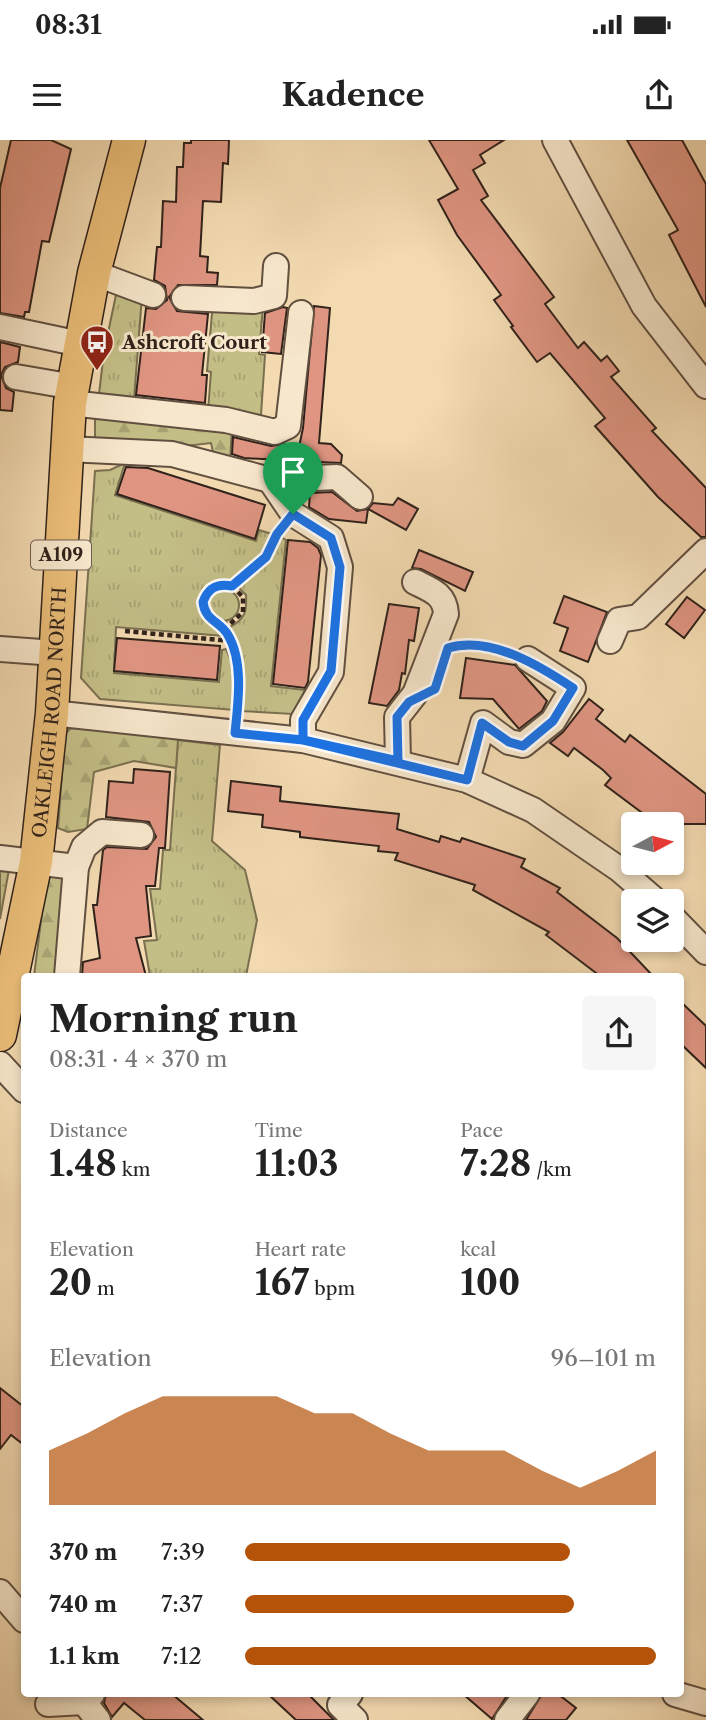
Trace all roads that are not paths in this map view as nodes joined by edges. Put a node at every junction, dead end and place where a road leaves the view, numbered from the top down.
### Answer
1 (129, 140) edge
2 (555, 140) edge
3 (276, 266) dead end
4 (94, 273) junction
5 (153, 295) dead end
6 (184, 298) dead end
7 (301, 313) dead end
8 (0, 327) edge
9 (80, 344) junction
10 (16, 377) dead end
11 (706, 386) edge
12 (72, 395) junction
13 (67, 449) junction
14 (270, 480) junction
15 (360, 497) dead end
16 (706, 551) edge
17 (415, 582) dead end
18 (611, 641) dead end
19 (0, 649) edge
20 (55, 653) junction
21 (528, 659) road end
22 (52, 713) junction
23 (303, 740) junction
24 (398, 761) junction
25 (467, 780) junction
26 (141, 835) dead end
27 (0, 858) edge
28 (36, 862) junction
29 (76, 867) junction
30 (642, 889) edge
31 (684, 929) edge
32 (706, 952) edge
33 (67, 973) edge
34 (0, 1035) edge
35 (0, 1064) edge
36 (21, 1087) edge
37 (0, 1592) edge
38 (21, 1616) edge
39 (347, 1697) edge
40 (525, 1697) edge
41 (684, 1697) edge
42 (706, 1703) edge
43 (91, 1705) edge
44 (48, 1706) edge
45 (355, 1720) edge
46 (507, 1720) edge

1 - 4 main road, OAKLEIGH ROAD NORTH / A109
2 - 11 street
3 - 6 street
4 - 5 street
4 - 9 main road, OAKLEIGH ROAD NORTH / A109
7 - 12 street
8 - 9 street
9 - 12 main road, OAKLEIGH ROAD NORTH / A109
10 - 12 street
12 - 13 main road, OAKLEIGH ROAD NORTH / A109
13 - 14 street
13 - 20 main road, OAKLEIGH ROAD NORTH / A109
14 - 15 street
14 - 23 street
16 - 18 street
17 - 24 street
19 - 20 street
20 - 22 main road, OAKLEIGH ROAD NORTH / A109
21 - 25 street
22 - 23 street
22 - 28 main road, OAKLEIGH ROAD NORTH / A109
23 - 24 street
24 - 25 street
25 - 30 street
26 - 29 street
27 - 28 street
28 - 29 street
28 - 34 main road, OAKLEIGH ROAD NORTH / A109
29 - 33 street
31 - 32 street
35 - 36 street
37 - 38 street
39 - 45 street
40 - 46 street
41 - 42 street
43 - 44 street

